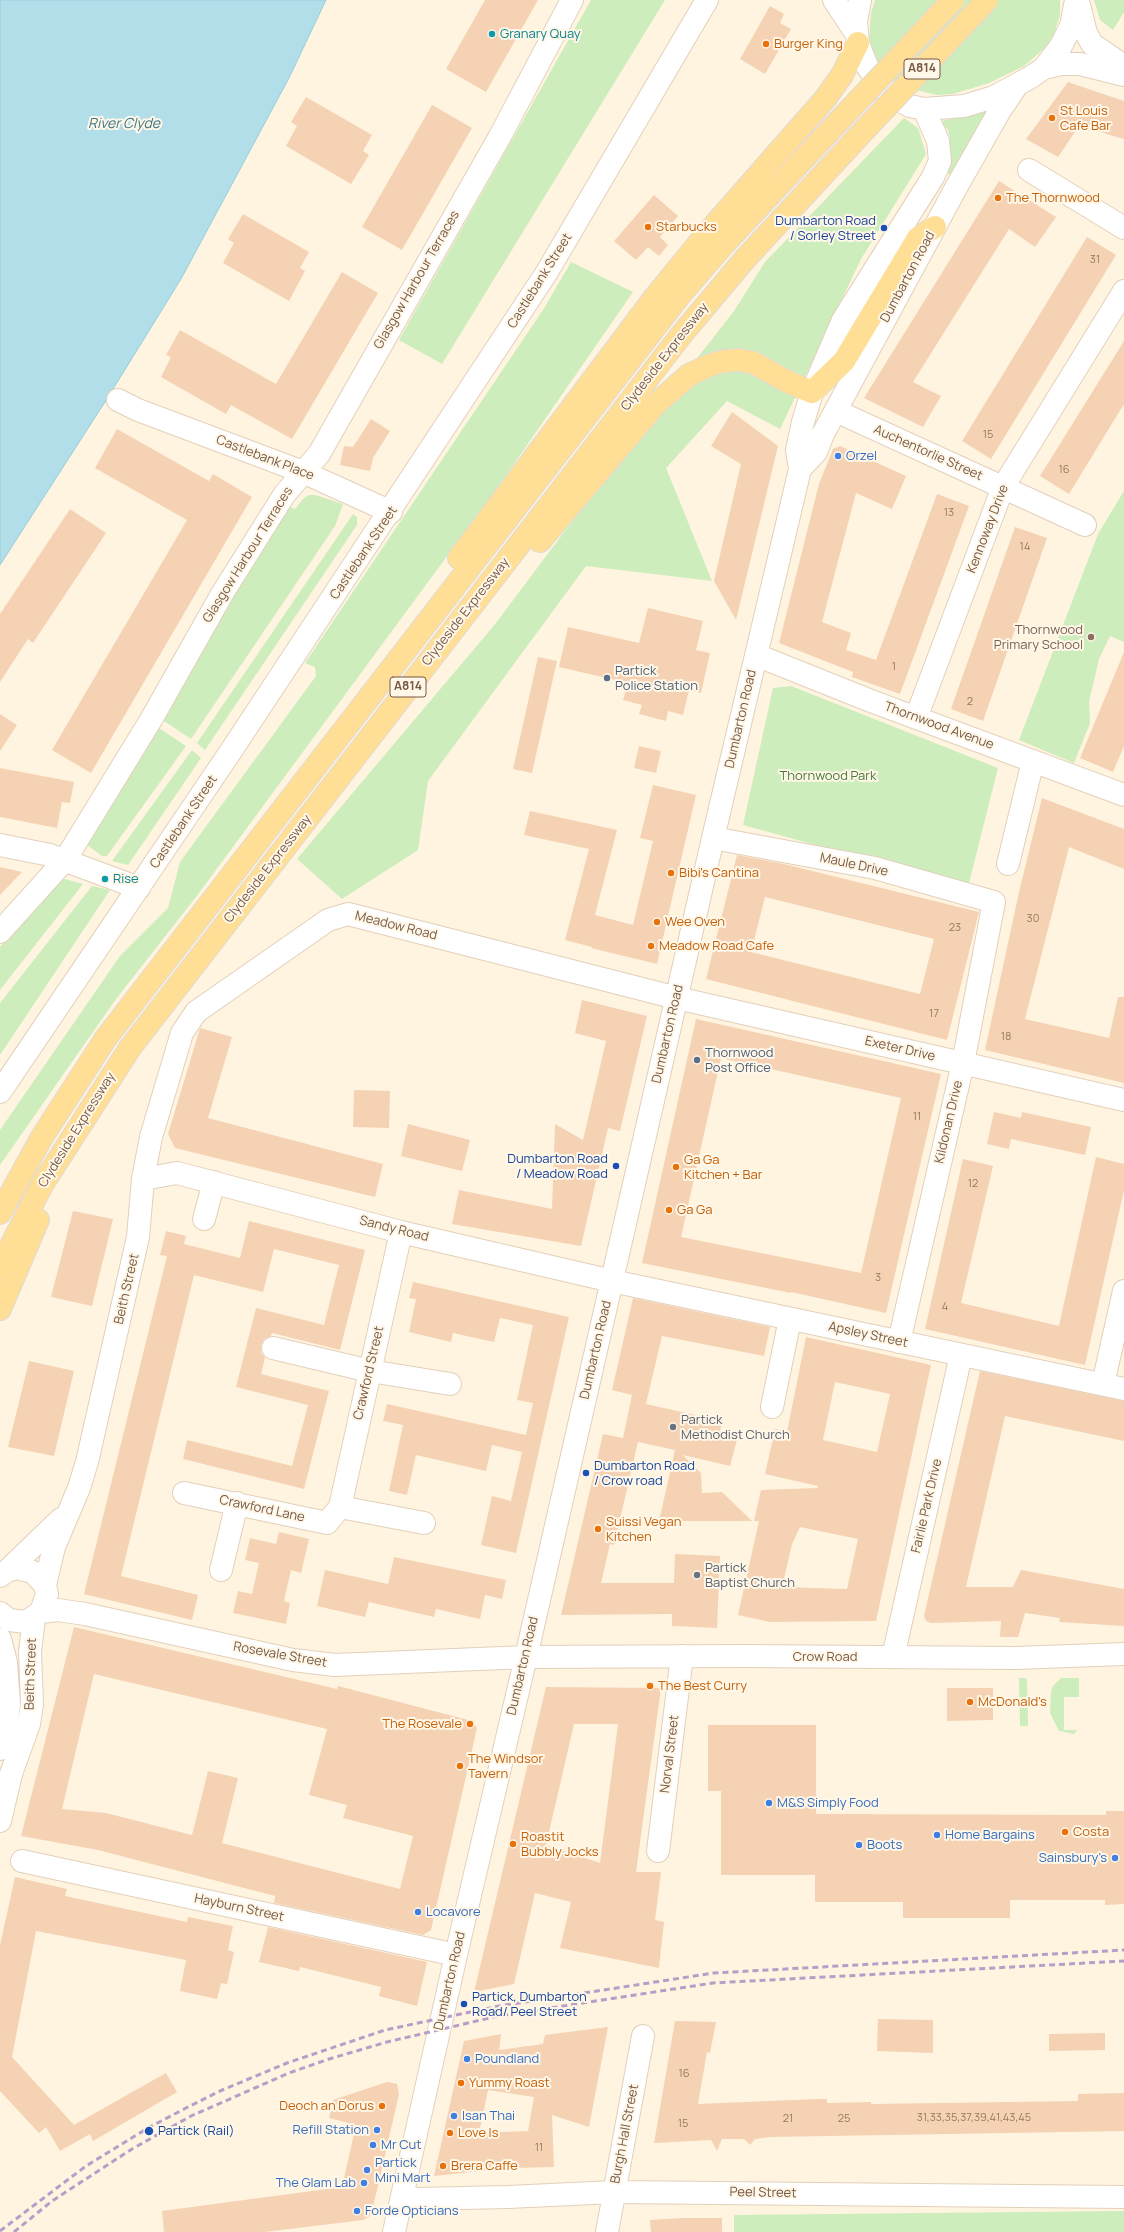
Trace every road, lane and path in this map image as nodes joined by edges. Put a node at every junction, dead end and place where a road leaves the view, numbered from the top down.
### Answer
1 (572, 0) edge
2 (707, 0) edge
3 (834, 0) edge
4 (860, 0) edge
5 (953, 0) edge
6 (987, 0) edge
7 (1077, 0) edge
8 (858, 40) junction
9 (1124, 66) edge
10 (1044, 68) junction
11 (1124, 75) edge
12 (1017, 85) junction
13 (924, 110) junction
14 (1029, 170) dead end
15 (935, 227) junction
16 (1124, 228) edge
17 (1124, 291) edge
18 (812, 392) junction
19 (118, 400) dead end
20 (836, 411) junction
21 (800, 469) junction
22 (303, 472) junction
23 (1003, 487) junction
24 (391, 512) junction
25 (1085, 525) dead end
26 (428, 622) junction
27 (756, 655) junction
28 (916, 718) junction
29 (372, 733) junction
30 (1033, 761) junction
31 (1124, 795) edge
32 (713, 838) junction
33 (0, 845) edge
34 (65, 860) junction
35 (1008, 864) dead end
36 (139, 888) junction
37 (994, 902) joint
38 (0, 932) edge
39 (677, 998) junction
40 (90, 1060) junction
41 (962, 1063) junction
42 (172, 1064) joint
43 (0, 1092) edge
44 (1124, 1100) edge
45 (75, 1132) junction
46 (143, 1178) junction
47 (0, 1180) edge
48 (214, 1182) junction
49 (0, 1213) edge
50 (204, 1219) dead end
51 (401, 1232) junction
52 (0, 1267) edge
53 (612, 1281) junction
54 (1124, 1291) edge
55 (0, 1309) edge
56 (790, 1319) junction
57 (899, 1342) junction
58 (273, 1348) dead end
59 (961, 1355) junction
60 (370, 1371) junction
61 (450, 1384) dead end
62 (1103, 1384) junction
63 (1124, 1389) edge
64 (772, 1407) dead end
65 (184, 1493) dead end
66 (237, 1503) junction
67 (69, 1510) junction
68 (338, 1510) junction
69 (424, 1523) dead end
70 (221, 1570) dead end
71 (4, 1574) edge
72 (45, 1588) junction
73 (0, 1614) edge
74 (85, 1614) junction
75 (38, 1615) junction
76 (0, 1639) edge
77 (1124, 1654) edge
78 (682, 1656) junction
79 (894, 1657) junction
80 (526, 1658) junction
81 (0, 1749) edge
82 (0, 1821) edge
83 (658, 1851) dead end
84 (22, 1861) dead end
85 (456, 1955) junction
86 (643, 2036) dead end
87 (614, 2192) junction
88 (402, 2196) junction
89 (1124, 2197) edge
90 (394, 2232) edge
91 (607, 2232) edge

1 - 22 street, Glasgow Harbour Terraces
2 - 24 street, Castlebank Street
3 - 8 street
4 - 8 street
5 - 26 main road, Clydeside Expressway / A814, bridge
6 - 29 main road, Clydeside Expressway / A814, bridge
7 - 9 street
7 - 10 street
8 - 13 street
8 - 26 main road
10 - 11 street
10 - 12 street
12 - 13 street
12 - 15 street, Dumbarton Road
13 - 18 street, Dumbarton Road
14 - 16 street
15 - 18 main road
15 - 20 street, Dumbarton Road
17 - 23 street, Kennoway Drive
18 - 21 street, Dumbarton Road
18 - 29 main road
19 - 22 street, Castlebank Place
20 - 21 street, Dumbarton Road
20 - 23 street, Auchentorlie Street
21 - 27 street, Dumbarton Road
22 - 24 street, Castlebank Place
22 - 34 street, Glasgow Harbour Terraces
23 - 25 street, Auchentorlie Street
23 - 28 street, Kennoway Drive
24 - 36 street, Castlebank Street
26 - 40 main road, Clydeside Expressway / A814
27 - 28 street, Thornwood Avenue
27 - 32 street, Dumbarton Road
28 - 30 street, Thornwood Avenue
29 - 45 main road, Clydeside Expressway / A814
30 - 31 street, Thornwood Avenue
30 - 35 street
32 - 37 street, Maule Drive
32 - 39 street, Dumbarton Road
33 - 34 street
34 - 36 street
34 - 38 street, Glasgow Harbour Terraces
36 - 43 street, Castlebank Street
37 - 41 street, Kildonan Drive
39 - 41 street, Exeter Drive
39 - 42 street, Meadow Road
39 - 53 street, Dumbarton Road
40 - 47 main road
40 - 49 main road, Clydeside Expressway / A814
41 - 44 street, Exeter Drive
41 - 57 street, Kildonan Drive
42 - 46 street, Beith Street
45 - 52 main road, Clydeside Expressway / A814
45 - 55 main road
46 - 48 street, Sandy Road
46 - 67 street, Beith Street
48 - 50 street
48 - 51 street, Sandy Road
51 - 53 street, Sandy Road
51 - 60 street, Crawford Street
53 - 56 street, Apsley Street
53 - 80 street, Dumbarton Road
54 - 62 street
56 - 57 street, Apsley Street
56 - 64 street
57 - 59 street, Apsley Street
58 - 60 street
59 - 62 street, Apsley Street
59 - 79 street, Fairlie Park Drive
60 - 61 street
60 - 68 street, Crawford Street
62 - 63 street, Apsley Street
65 - 66 street, Crawford Lane
66 - 68 street, Crawford Lane
66 - 70 street
67 - 71 street, Beith Street
67 - 72 street, Beith Street
68 - 69 street
71 - 72 street, Beith Street
72 - 74 street, Rosevale Street
72 - 75 street, Beith Street
73 - 75 street, Beith Street
74 - 75 street, Rosevale Street
74 - 80 street, Rosevale Street
75 - 82 street, Beith Street
76 - 81 street, Beith Street
77 - 79 street, Crow Road
78 - 79 street, Crow Road
78 - 80 street, Crow Road
78 - 83 street, Norval Street
80 - 85 street, Dumbarton Road
84 - 85 street, Hayburn Street
85 - 88 street, Dumbarton Road
86 - 87 street, Burgh Hall Street
87 - 88 street, Peel Street
87 - 89 street, Peel Street
87 - 91 street, Burgh Hall Street
88 - 90 street, Dumbarton Road

